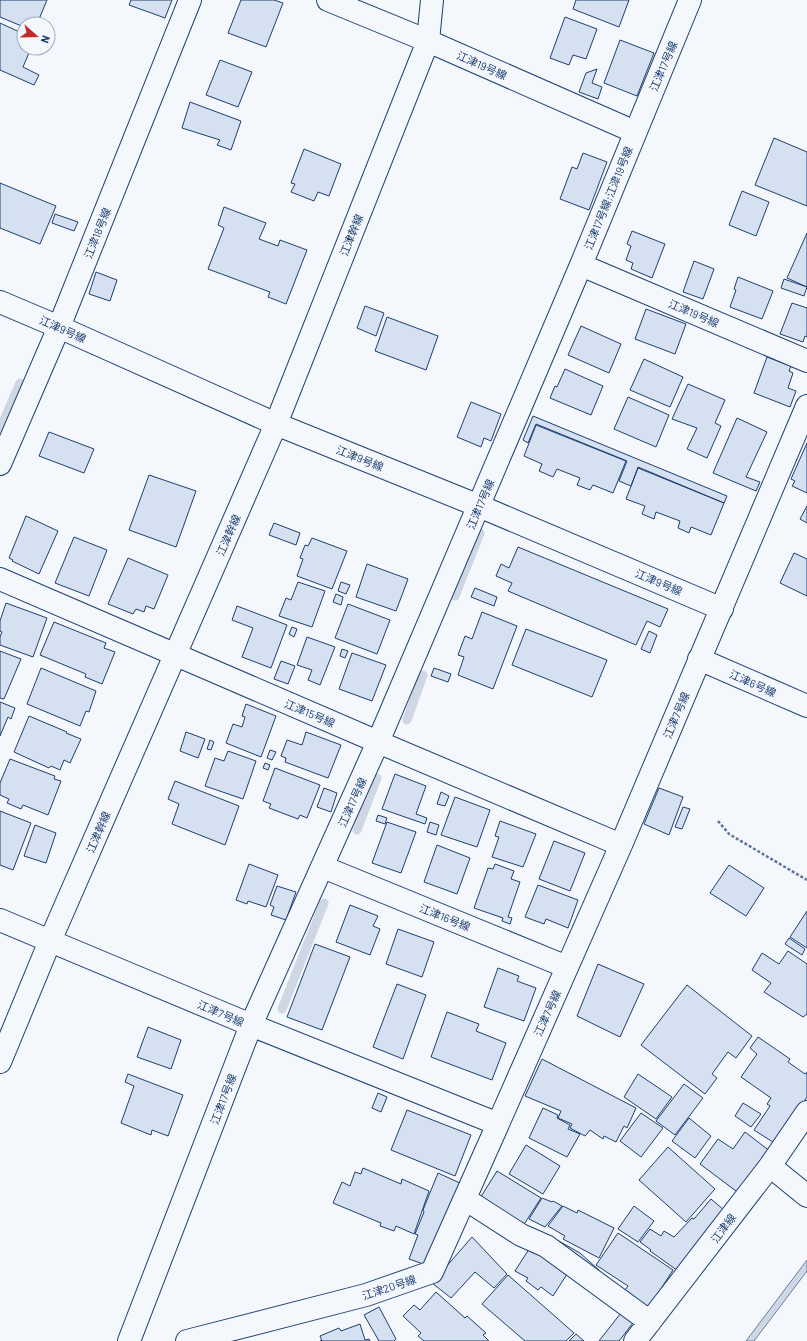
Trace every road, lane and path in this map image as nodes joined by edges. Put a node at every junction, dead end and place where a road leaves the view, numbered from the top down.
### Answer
1 (190, 0) edge
2 (328, 0) edge
3 (432, 0) edge
4 (690, 0) edge
5 (428, 41) junction
6 (635, 132) junction
7 (581, 264) junction
8 (0, 302) edge
9 (59, 327) junction
10 (807, 361) edge
11 (804, 419) edge
12 (276, 424) junction
13 (0, 464) edge
14 (479, 506) junction
15 (0, 579) edge
16 (722, 609) junction
17 (175, 655) junction
18 (699, 659) junction
19 (807, 706) edge
20 (378, 742) junction
21 (718, 821) dead end
22 (622, 845) junction
23 (323, 867) junction
24 (807, 880) edge
25 (0, 920) edge
26 (50, 941) junction
27 (567, 967) junction
28 (251, 1026) junction
29 (0, 1062) edge
30 (807, 1112) edge
31 (498, 1124) junction
32 (770, 1166) junction
33 (807, 1196) edge
34 (465, 1199) junction
35 (650, 1322) junction
36 (129, 1341) edge
37 (187, 1341) edge
38 (635, 1341) edge

1 - 9 street, 江津18号線
2 - 5 street, 江津19号線
3 - 5 street, 江津幹線
4 - 6 street, 江津17号線
5 - 6 street, 江津19号線
5 - 12 street, 江津幹線
6 - 7 street, 江津17号線;江津19号線
7 - 10 street, 江津19号線
7 - 14 street, 江津17号線
8 - 9 street, 江津9号線
9 - 12 street, 江津9号線
9 - 13 street, 江津18号線
11 - 16 street, 江津7号線
12 - 14 street, 江津9号線
12 - 17 street, 江津幹線
14 - 16 street, 江津9号線
14 - 20 street, 江津17号線
15 - 17 street, 江津15号線
16 - 18 street, 江津7号線
17 - 20 street, 江津15号線
17 - 26 street, 江津幹線
18 - 19 street, 江津6号線
18 - 22 street, 江津7号線
20 - 22 street, 江津15号線
20 - 23 street, 江津17号線
21 - 24 path
22 - 27 street, 江津7号線
23 - 27 street, 江津16号線
23 - 28 street, 江津17号線
25 - 26 street, 江津7号線
26 - 28 street, 江津7号線
26 - 29 street, 江津幹線
27 - 31 street, 江津7号線
28 - 31 street, 江津7号線
28 - 36 street, 江津17号線
30 - 32 street, 江津線
31 - 34 street, 江津20号線
32 - 33 street
32 - 35 street, 江津線
34 - 35 street
34 - 37 street, 江津20号線
35 - 38 street, 江津線

